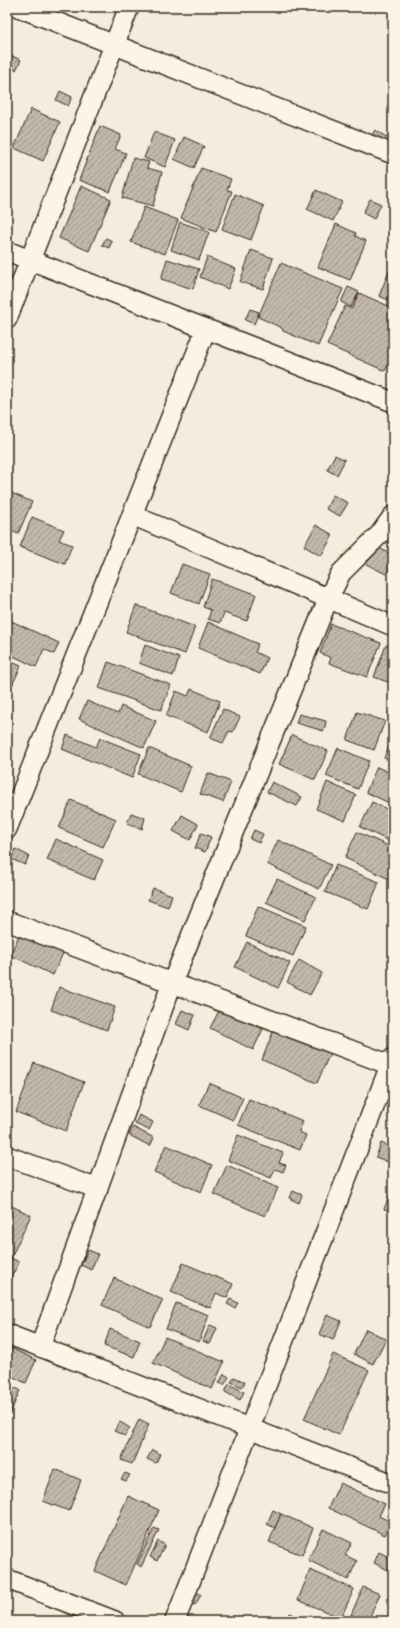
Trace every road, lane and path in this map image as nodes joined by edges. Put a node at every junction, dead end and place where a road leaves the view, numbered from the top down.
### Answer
1 (18, 7) edge
2 (129, 7) edge
3 (114, 45) junction
4 (393, 154) edge
5 (7, 251) edge
6 (30, 260) junction
7 (7, 320) edge
8 (206, 329) junction
9 (393, 402) edge
10 (132, 515) junction
11 (393, 516) edge
12 (328, 599) junction
13 (393, 626) edge
14 (7, 829) edge
15 (7, 922) edge
16 (172, 983) junction
17 (392, 1063) edge
18 (7, 1156) edge
19 (98, 1189) junction
20 (7, 1334) edge
21 (40, 1347) junction
22 (250, 1428) junction
23 (393, 1484) edge
24 (7, 1579) edge
25 (115, 1621) edge
26 (176, 1621) edge

1 - 3 street
2 - 3 street
3 - 4 street
3 - 6 street
5 - 6 street
6 - 7 street
6 - 8 street
8 - 9 street
8 - 10 street
10 - 12 street
10 - 14 street
11 - 12 street
12 - 13 street
12 - 16 street
15 - 16 street
16 - 17 street
16 - 19 street
17 - 22 street
18 - 19 street
19 - 21 street
20 - 21 street
21 - 22 street
22 - 23 street
22 - 26 street
24 - 25 street

